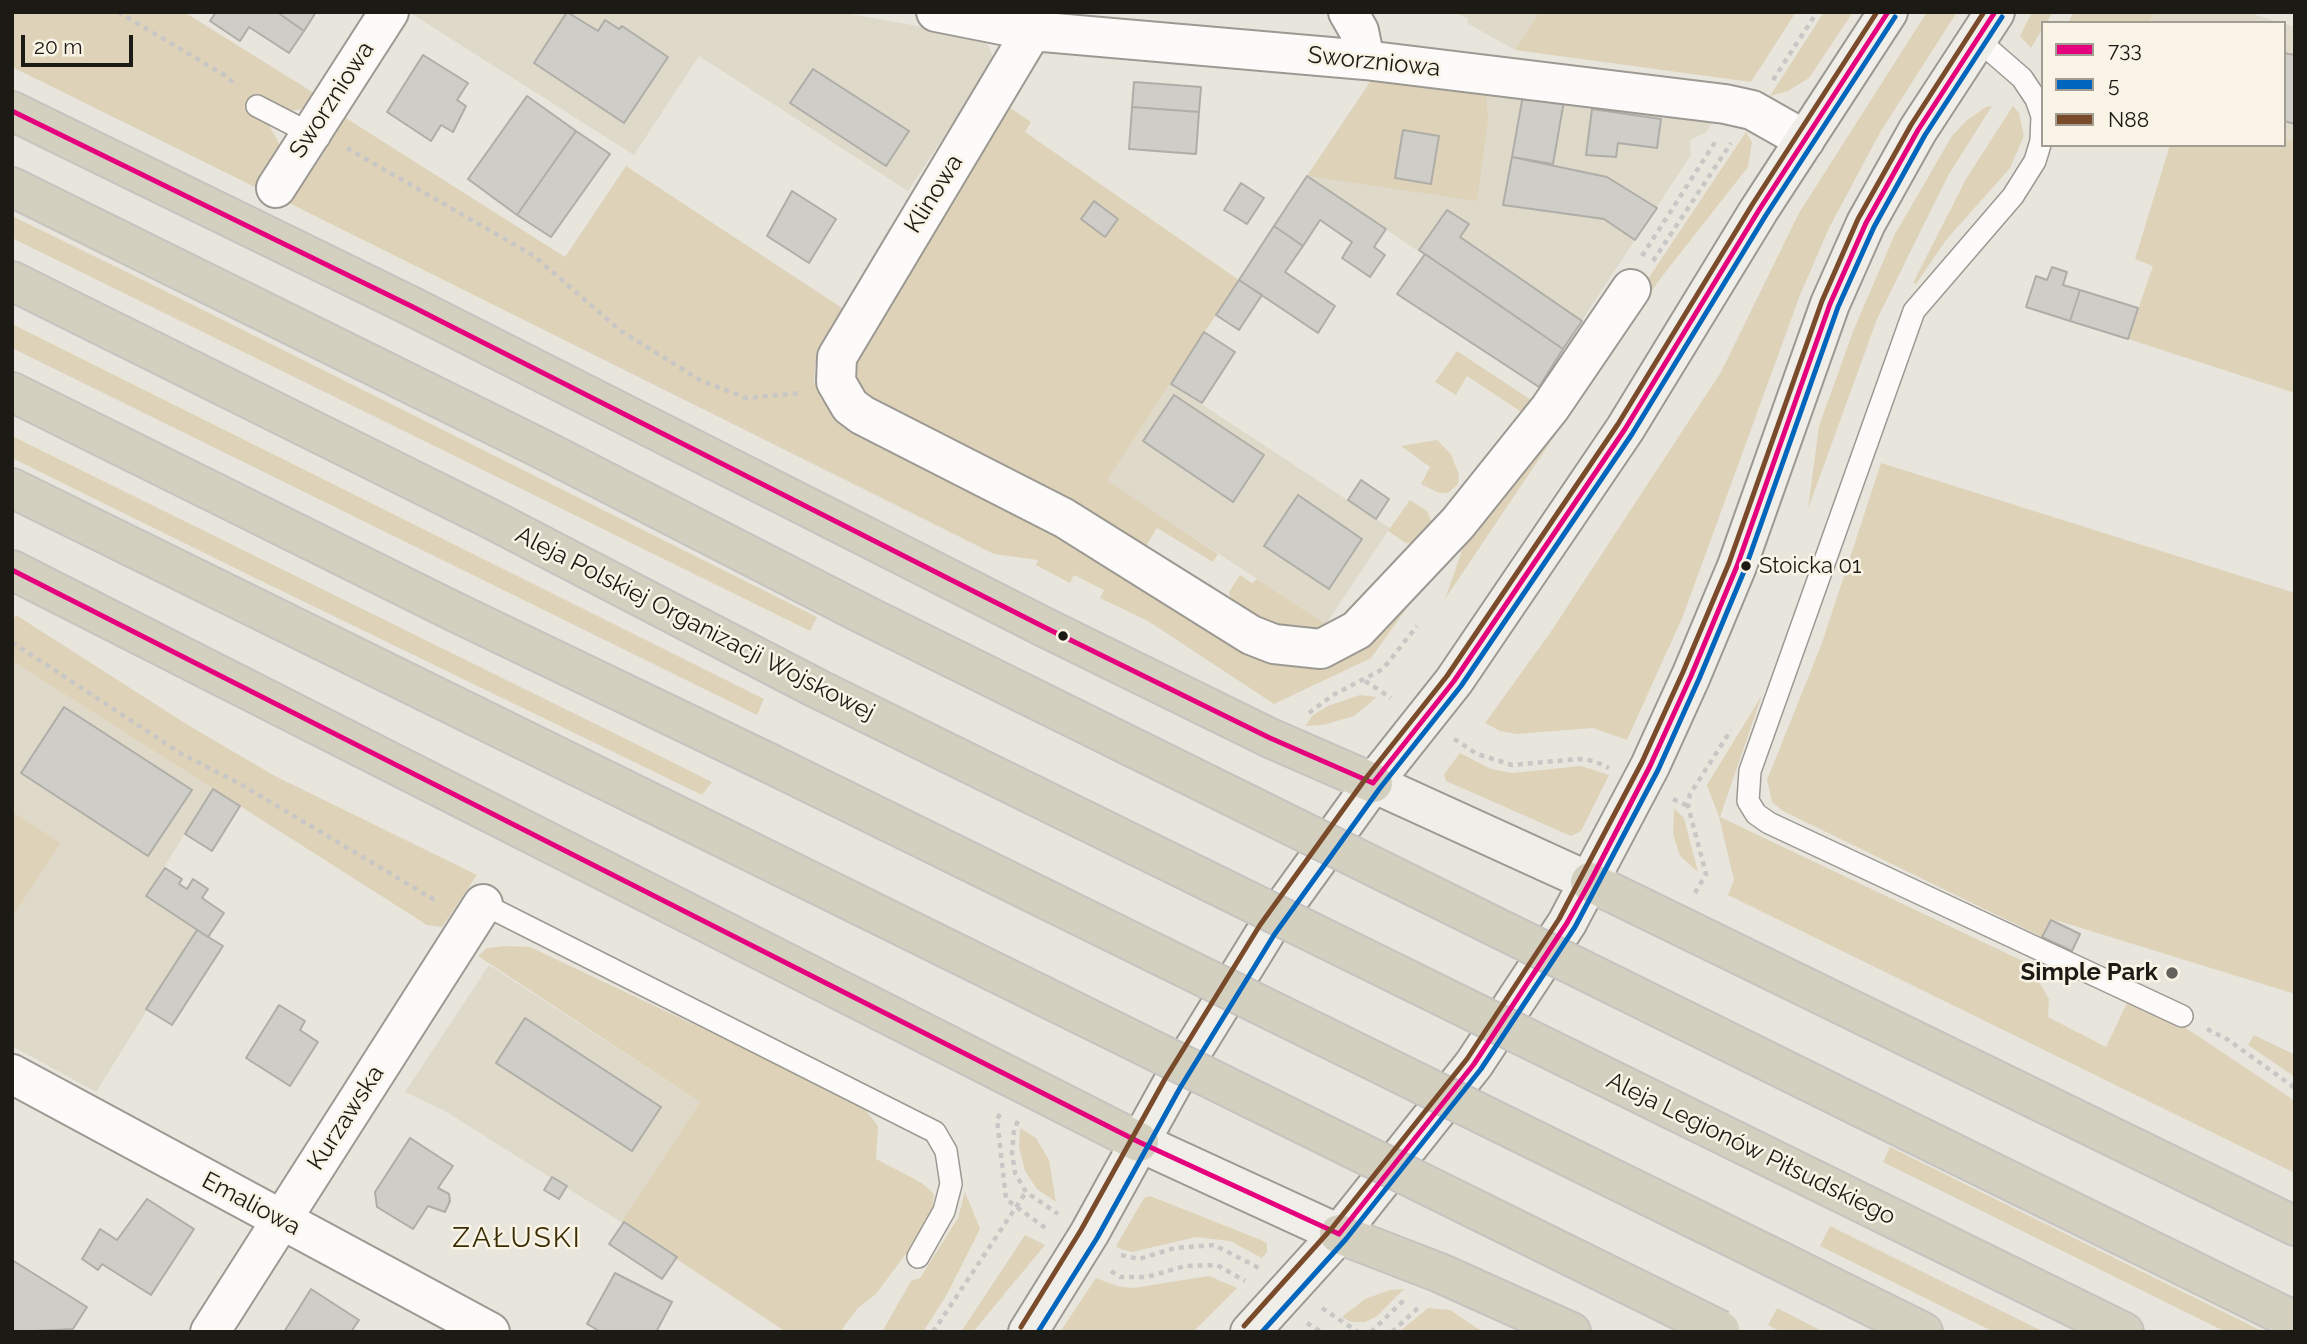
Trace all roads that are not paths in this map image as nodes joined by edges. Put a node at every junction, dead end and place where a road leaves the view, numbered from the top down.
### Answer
1 (389, 12) edge
2 (936, 12) edge
3 (1348, 12) edge
4 (1888, 12) edge
5 (1986, 26) edge
6 (1032, 31) junction
7 (1365, 60) junction
8 (257, 106) road end
9 (12, 111) edge
10 (2041, 113) edge
11 (315, 137) junction
12 (1805, 140) junction
13 (2041, 141) edge
14 (12, 187) edge
15 (276, 188) dead end
16 (12, 281) edge
17 (1631, 289) road end
18 (12, 391) edge
19 (12, 488) edge
20 (12, 570) edge
21 (1373, 783) junction
22 (1590, 882) junction
23 (477, 913) joint
24 (1377, 967) joint
25 (2182, 1016) road end
26 (12, 1074) edge
27 (1139, 1142) junction
28 (281, 1220) junction
29 (2295, 1226) edge
30 (1339, 1234) junction
31 (918, 1257) dead end
32 (2295, 1321) edge
33 (1721, 1331) edge
34 (210, 1332) edge
35 (490, 1332) edge
36 (1028, 1332) edge
37 (1250, 1332) edge
38 (1571, 1332) edge
39 (1923, 1332) edge
40 (2124, 1332) edge

1 - 11 street, Sworzniowa
2 - 6 street, Sworzniowa
3 - 7 street
4 - 12 main road
5 - 10 lane
5 - 22 main road
6 - 7 street, Sworzniowa
6 - 17 street, Klinowa
7 - 12 street, Sworzniowa
8 - 11 lane
9 - 21 highway
11 - 15 street, Sworzniowa
12 - 21 main road
13 - 25 lane
14 - 32 highway, bridge
16 - 24 highway, Aleja Polskiej Organizacji Wojskowej, bridge
18 - 39 highway, bridge
19 - 33 highway, bridge
20 - 27 highway
21 - 22 main road
21 - 27 main road
22 - 29 highway
22 - 30 main road
23 - 28 street, Kurzawska
23 - 31 lane
24 - 40 highway, Aleja Legionów Piłsudskiego, bridge
26 - 28 street, Emaliowa
27 - 30 main road
27 - 36 main road
28 - 34 street, Kurzawska
28 - 35 street, Emaliowa
30 - 37 main road
30 - 38 highway

